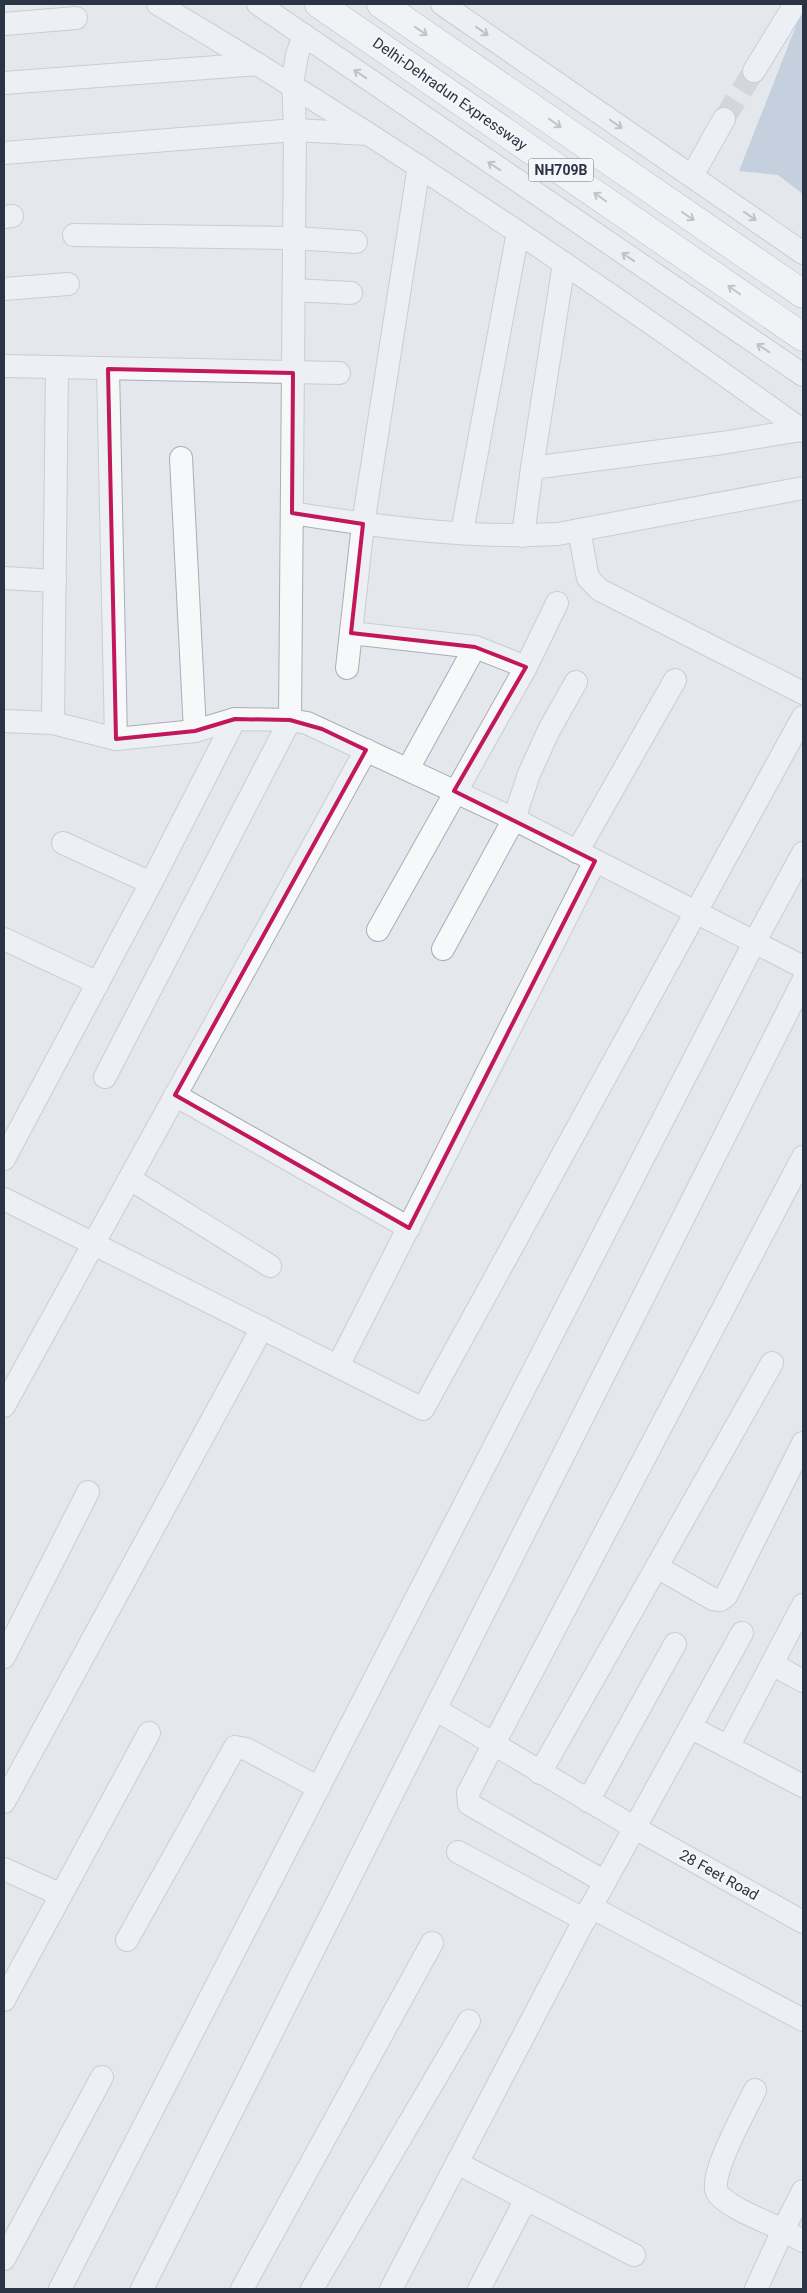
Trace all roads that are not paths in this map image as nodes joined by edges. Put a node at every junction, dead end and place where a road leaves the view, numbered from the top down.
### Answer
1 (158, 4) edge
2 (258, 4) edge
3 (319, 4) edge
4 (380, 4) edge
5 (442, 4) edge
6 (795, 4) edge
7 (76, 18) dead end
8 (4, 24) edge
9 (300, 45) junction
10 (258, 64) junction
11 (754, 71) tunnel mouth
12 (293, 81) junction
13 (4, 83) edge
14 (724, 119) tunnel mouth
15 (295, 130) junction
16 (369, 134) junction
17 (4, 153) edge
18 (419, 166) junction
19 (692, 176) junction
20 (518, 232) junction
21 (74, 236) dead end
22 (294, 238) junction
23 (356, 242) dead end
24 (803, 253) edge
25 (564, 263) junction
26 (68, 284) dead end
27 (4, 290) edge
28 (294, 290) junction
29 (352, 294) dead end
30 (803, 294) edge
31 (803, 337) edge
32 (4, 366) edge
33 (57, 367) junction
34 (108, 369) junction
35 (293, 373) junction
36 (340, 373) dead end
37 (803, 375) edge
38 (802, 431) edge
39 (181, 458) dead end
40 (532, 468) junction
41 (803, 488) edge
42 (292, 513) junction
43 (363, 524) junction
44 (579, 530) junction
45 (462, 532) junction
46 (523, 536) junction
47 (4, 578) edge
48 (55, 581) junction
49 (557, 603) dead end
50 (351, 633) junction
51 (475, 647) junction
52 (526, 667) junction
53 (347, 668) dead end
54 (675, 680) dead end
55 (576, 682) dead end
56 (803, 693) edge
57 (803, 718) edge
58 (235, 719) junction
59 (290, 720) junction
60 (4, 721) edge
61 (53, 723) junction
62 (195, 731) junction
63 (116, 739) junction
64 (366, 750) junction
65 (408, 769) junction
66 (454, 791) junction
67 (514, 819) junction
68 (63, 843) dead end
69 (803, 853) edge
70 (586, 856) junction
71 (151, 883) junction
72 (696, 913) junction
73 (378, 930) dead end
74 (4, 939) edge
75 (754, 943) junction
76 (443, 949) dead end
77 (803, 967) edge
78 (803, 981) edge
79 (98, 982) junction
80 (105, 1077) dead end
81 (175, 1095) junction
82 (803, 1157) edge
83 (4, 1159) edge
84 (130, 1179) junction
85 (4, 1199) edge
86 (409, 1228) junction
87 (94, 1244) junction
88 (270, 1266) dead end
89 (262, 1328) junction
90 (772, 1364) dead end
91 (338, 1366) junction
92 (4, 1406) edge
93 (803, 1444) edge
94 (88, 1492) dead end
95 (657, 1567) junction
96 (803, 1605) edge
97 (742, 1632) dead end
98 (675, 1644) dead end
99 (4, 1657) edge
100 (772, 1664) junction
101 (803, 1681) edge
102 (435, 1709) junction
103 (690, 1726) junction
104 (149, 1733) dead end
105 (493, 1743) junction
106 (728, 1747) junction
107 (540, 1773) junction
108 (803, 1786) edge
109 (319, 1788) junction
110 (588, 1800) junction
111 (4, 1802) edge
112 (635, 1828) junction
113 (458, 1852) dead end
114 (4, 1869) edge
115 (605, 1882) junction
116 (61, 1896) junction
117 (588, 1914) junction
118 (803, 1922) edge
119 (127, 1940) dead end
120 (432, 1943) dead end
121 (4, 2000) edge
122 (469, 2020) dead end
123 (803, 2020) edge
124 (102, 2077) dead end
125 (755, 2090) dead end
126 (457, 2163) junction
127 (803, 2191) edge
128 (526, 2199) junction
129 (783, 2230) junction
130 (803, 2241) edge
131 (634, 2255) dead end
132 (4, 2259) edge
133 (488, 2286) edge
134 (68, 2287) edge
135 (142, 2289) edge
136 (242, 2289) edge
137 (312, 2289) edge
138 (391, 2289) edge
139 (756, 2289) edge

1 - 10 street
2 - 9 street
31 -> 3 highway, Delhi-Dehradun Expressway / NH709B
4 -> 30 highway, NH709B
5 -> 19 street
6 - 11 street
7 - 8 street
9 - 12 street
37 -> 9 street
10 - 12 street
10 - 13 street
12 - 15 street
12 - 16 street
14 - 19 street
15 - 16 street
15 - 17 street
15 - 22 street
16 - 18 street
18 - 20 street
18 - 43 street
19 -> 24 street
20 - 25 street
20 - 45 street
21 - 22 street
22 - 23 street
22 - 28 street
25 - 38 street
25 - 40 street
26 - 27 street
28 - 29 street
28 - 35 street
32 - 33 street
33 - 34 street
33 - 48 street
34 - 35 street
34 - 63 street
35 - 36 street
35 - 42 street
38 - 40 street
39 - 62 street
40 - 46 street
41 - 44 street
42 - 43 street
42 - 59 street
43 - 45 street
43 - 50 street
44 - 46 street
44 - 56 street
45 - 46 street
47 - 48 street
48 - 61 street
49 - 52 street
50 - 51 street
50 - 53 street
51 - 52 street
51 - 65 street
52 - 66 street
54 - 70 street
55 - 67 street
57 - 72 street
58 - 59 street
58 - 62 street
58 - 71 street
59 - 64 street
59 - 80 street
60 - 61 street
61 - 63 street
62 - 63 street
64 - 65 street
64 - 81 street
65 - 66 street
66 - 67 street
66 - 73 street
67 - 70 street
67 - 76 street
68 - 71 street
69 - 75 street
70 - 72 street
70 - 86 street
71 - 79 street
72 - 75 street
72 - 91 street
74 - 79 street
75 - 77 street
75 - 109 street
78 - 102 street
79 - 83 street
81 - 84 street
81 - 86 street
82 - 105 street
84 - 87 street
84 - 88 street
85 - 87 street
86 - 91 street
87 - 89 street
87 - 92 street
89 - 91 street
89 - 111 street
90 - 95 street
93 - 95 street
94 - 99 street
95 - 107 street
96 - 100 street
97 - 103 street
98 - 110 street
100 - 101 street
100 - 106 street
102 - 105 street, 28 Feet Road
102 - 135 street
103 - 106 street
103 - 112 street
104 - 116 street
105 - 107 street, 28 Feet Road
105 - 115 street
106 - 108 street
107 - 110 street, 28 Feet Road
109 - 119 street
109 - 134 street
110 - 112 street, 28 Feet Road
112 - 115 street
112 - 118 street, 28 Feet Road
113 - 117 street
114 - 116 street
115 - 117 street
116 - 121 street
117 - 123 street
117 - 126 street
120 - 136 street
122 - 137 street
124 - 132 street
125 - 129 street
126 - 128 street
126 - 138 street
127 - 129 street
128 - 131 street
128 - 133 street
129 - 130 street
129 - 139 street

